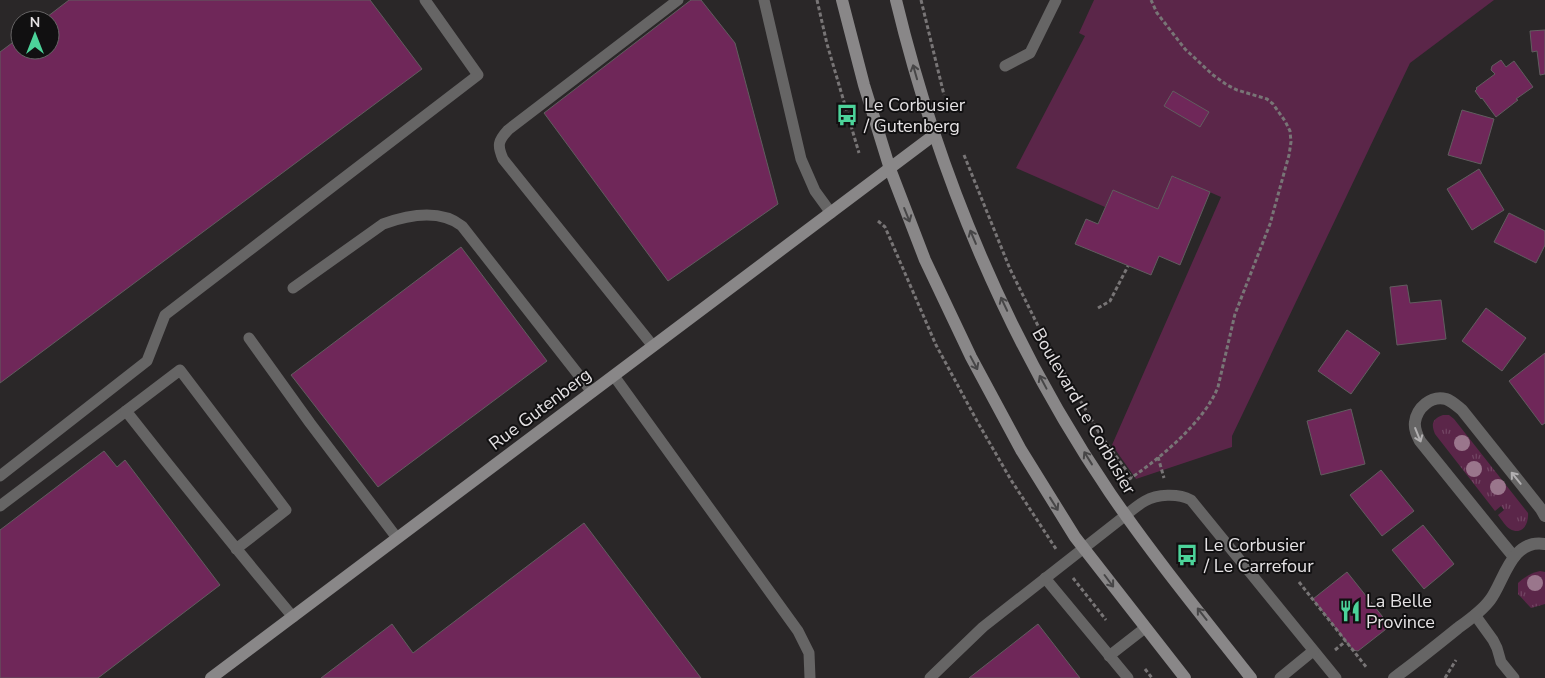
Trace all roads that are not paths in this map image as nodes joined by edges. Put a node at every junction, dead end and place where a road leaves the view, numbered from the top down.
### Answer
1 (425, 0) edge
2 (678, 0) edge
3 (764, 0) edge
4 (842, 0) edge
5 (896, 0) edge
6 (1056, 0) edge
7 (1005, 66) dead end
8 (934, 135) junction
9 (890, 169) junction
10 (831, 213) junction
11 (293, 288) dead end
12 (249, 338) dead end
13 (653, 346) junction
14 (614, 376) junction
15 (592, 392) junction
16 (126, 412) junction
17 (0, 476) edge
18 (0, 506) edge
19 (1126, 515) junction
20 (1545, 516) edge
21 (398, 538) junction
22 (1545, 544) edge
23 (236, 549) junction
24 (1084, 549) junction
25 (1514, 556) junction
26 (1044, 578) junction
27 (1475, 615) junction
28 (293, 617) junction
29 (1145, 628) junction
30 (1313, 651) junction
31 (1109, 656) junction
32 (212, 678) edge
33 (810, 678) edge
34 (930, 678) edge
35 (1128, 678) edge
36 (1185, 678) edge
37 (1252, 678) edge
38 (1280, 678) edge
39 (1336, 678) edge
40 (1394, 678) edge
41 (1514, 678) edge

1 - 17 lane
2 - 13 lane
3 - 10 lane
4 - 9 street
8 -> 5 street, Boulevard Le Corbusier
6 - 7 lane
8 - 9 street
19 -> 8 street, Boulevard Le Corbusier
9 - 10 street, Rue Gutenberg
9 -> 24 street
10 - 13 street, Rue Gutenberg
11 - 15 lane
12 - 21 lane
13 - 14 street, Rue Gutenberg
14 - 15 street, Rue Gutenberg
14 - 33 lane
15 - 21 street, Rue Gutenberg
16 - 18 lane
16 - 23 lane
16 - 23 lane
19 - 24 lane
19 - 30 lane
37 -> 19 street, Boulevard Le Corbusier
20 -> 25 street
21 - 28 street, Rue Gutenberg
22 - 25 street
23 - 28 lane
24 - 26 lane
24 -> 29 street
25 - 27 street
26 - 31 lane
26 - 34 lane
27 - 40 street
27 - 41 lane
28 - 32 street, Rue Gutenberg
29 - 31 lane
29 - 36 street
30 - 38 lane
30 - 39 lane
31 - 35 lane

